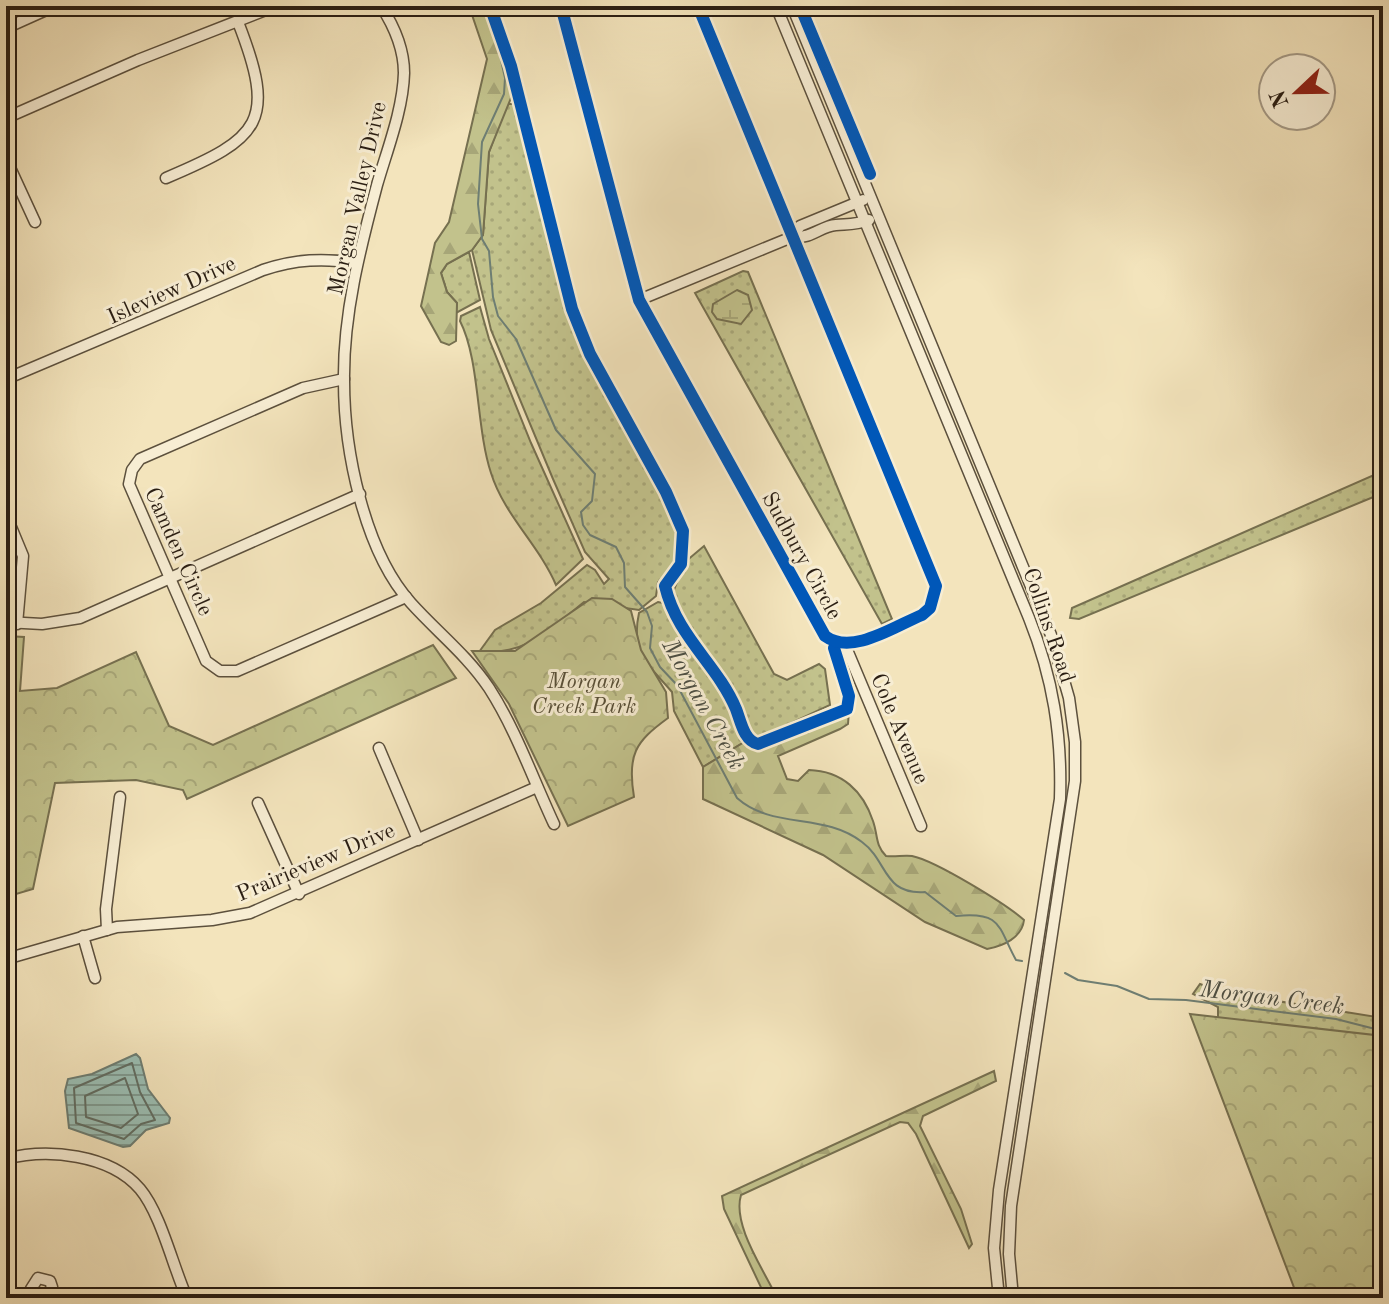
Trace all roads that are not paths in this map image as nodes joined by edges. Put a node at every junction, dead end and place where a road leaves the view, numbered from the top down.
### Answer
1 (55, 6) edge
2 (276, 6) edge
3 (381, 6) edge
4 (561, 6) edge
5 (698, 6) edge
6 (776, 6) edge
7 (792, 6) edge
8 (41, 9) edge
9 (238, 22) junction
10 (6, 28) edge
11 (6, 118) edge
12 (6, 159) edge
13 (166, 178) dead end
14 (870, 197) junction
15 (856, 203) junction
16 (878, 216) junction
17 (35, 222) dead end
18 (865, 222) junction
19 (792, 237) junction
20 (357, 263) junction
21 (639, 300) junction
22 (6, 379) edge
23 (344, 379) junction
24 (360, 494) junction
25 (6, 515) edge
26 (169, 579) junction
27 (406, 597) junction
28 (12, 623) edge
29 (845, 645) junction
30 (379, 748) dead end
31 (537, 787) junction
32 (120, 797) dead end
33 (258, 803) dead end
34 (554, 824) dead end
35 (921, 826) dead end
36 (418, 840) junction
37 (299, 894) junction
38 (107, 930) junction
39 (83, 936) junction
40 (6, 959) edge
41 (95, 978) dead end
42 (6, 1159) edge
43 (38, 1298) edge
44 (46, 1298) edge
45 (187, 1298) edge
46 (999, 1298) edge
47 (1013, 1298) edge

1 - 8 street
2 - 9 street
3 - 20 street, Morgan Valley Drive
4 - 21 street, Sudbury Circle
5 - 19 street, Sudbury Circle
6 - 15 street, Collins Road
7 - 14 street, Collins Road
8 - 10 street
9 - 11 street
9 - 13 street
12 - 17 street
14 - 15 street
14 - 16 street, Collins Road
15 - 18 street, Collins Road
15 - 19 street
16 - 18 street
16 - 47 street, Collins Road
18 - 19 street
18 - 46 street, Collins Road
19 - 21 street
19 - 29 street, Sudbury Circle
20 - 22 street, Isleview Drive
20 - 23 street, Morgan Valley Drive
21 - 29 street, Sudbury Circle
23 - 24 street, Morgan Valley Drive
23 - 26 street, Camden Circle
24 - 26 street
24 - 27 street, Morgan Valley Drive
25 - 28 street
26 - 27 street, Camden Circle
26 - 28 street
27 - 31 street, Morgan Valley Drive
29 - 35 street, Cole Avenue
30 - 36 street
31 - 34 street, Morgan Valley Drive
31 - 36 street, Prairieview Drive
32 - 38 street
33 - 37 street
36 - 37 street, Prairieview Drive
37 - 38 street, Prairieview Drive
38 - 39 street, Prairieview Drive
39 - 40 street, Prairieview Drive
39 - 41 street
42 - 45 street
43 - 44 street

